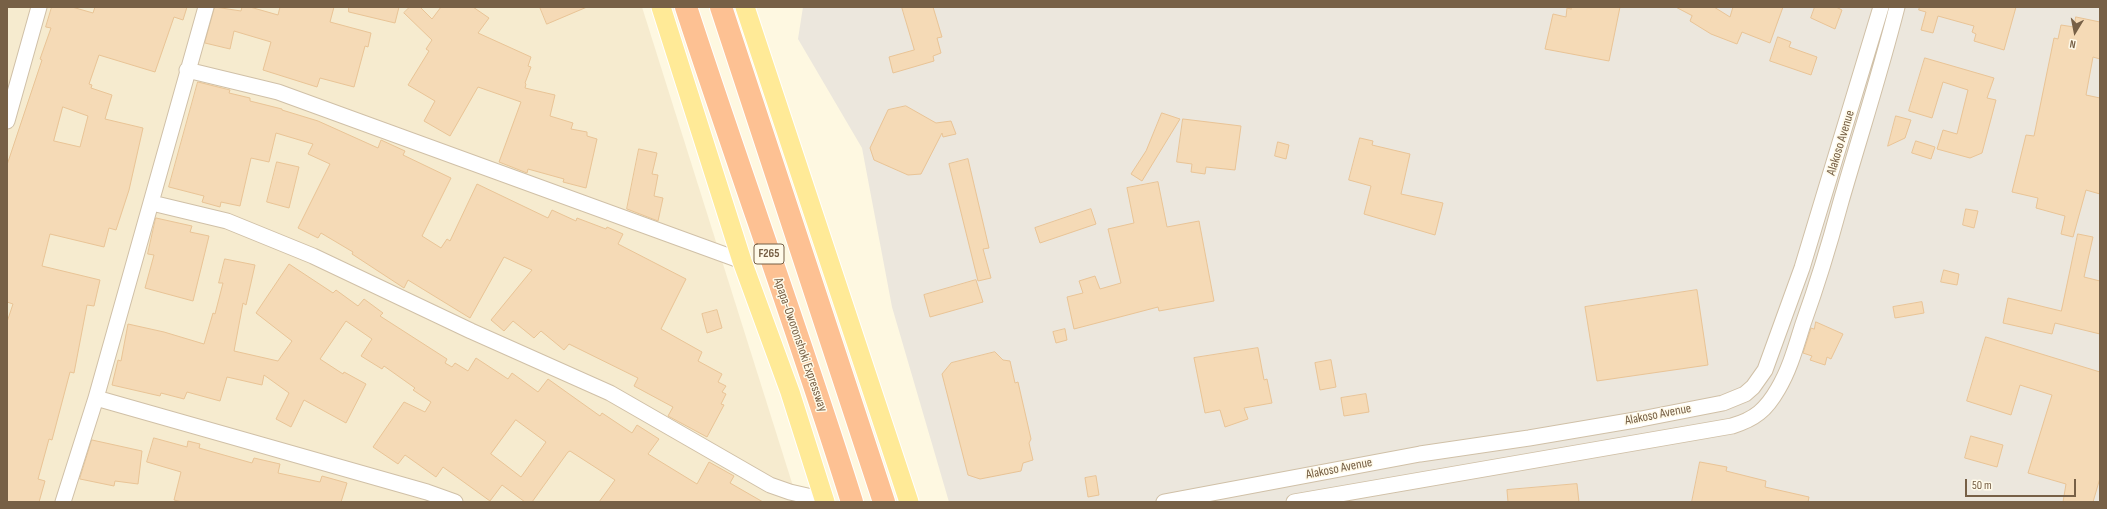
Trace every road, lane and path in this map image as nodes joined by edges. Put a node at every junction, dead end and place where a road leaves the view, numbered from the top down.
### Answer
1 (38, 7) edge
2 (206, 7) edge
3 (661, 7) edge
4 (686, 7) edge
5 (721, 7) edge
6 (744, 7) edge
7 (1881, 7) edge
8 (1897, 7) edge
9 (187, 70) junction
10 (7, 121) edge
11 (152, 202) junction
12 (742, 261) junction
13 (96, 398) junction
14 (825, 501) edge
15 (63, 502) edge
16 (455, 502) edge
17 (852, 502) edge
18 (884, 502) edge
19 (909, 502) edge
20 (1164, 502) edge
21 (1294, 502) edge

1 - 10 street
2 - 9 street
3 - 12 main road, Apapa-Oworonshoki Expressway
4 - 17 highway, Apapa-Oworonshoki Expressway / F265
5 - 18 highway, F265
6 - 19 main road
7 - 20 street, Alakoso Avenue
8 - 21 street, Alakoso Avenue
9 - 11 street
9 - 12 street
11 - 13 street
11 - 14 street
12 - 14 main road, Apapa-Oworonshoki Expressway
13 - 15 street
13 - 16 street

